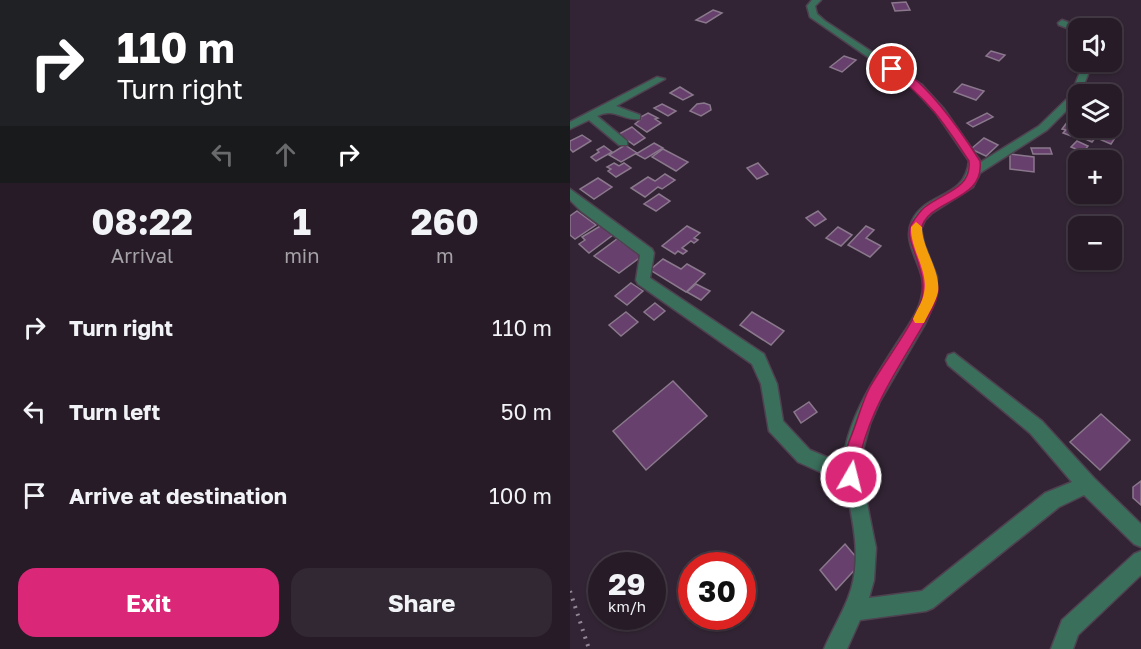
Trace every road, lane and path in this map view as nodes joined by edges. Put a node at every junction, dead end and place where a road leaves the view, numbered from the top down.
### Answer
1 (816, 0) edge
2 (1062, 23) dead end
3 (1068, 25) edge
4 (1084, 72) edge
5 (660, 80) dead end
6 (603, 109) junction
7 (590, 116) junction
8 (636, 117) dead end
9 (570, 126) edge
10 (623, 143) dead end
11 (976, 170) junction
12 (570, 194) edge
13 (954, 360) dead end
14 (851, 477) junction
15 (1087, 486) junction
16 (1141, 537) edge
17 (1141, 561) edge
18 (570, 591) edge
19 (855, 610) junction
20 (589, 649) edge
21 (835, 649) edge
22 (1062, 649) edge

1 - 11 street
2 - 3 street
4 - 11 street
5 - 6 street
6 - 7 street
6 - 8 street
7 - 9 street
7 - 10 street
11 - 14 street
12 - 14 street
13 - 15 street
14 - 19 street
15 - 16 street
15 - 19 street
17 - 22 street
18 - 20 path
19 - 21 street

